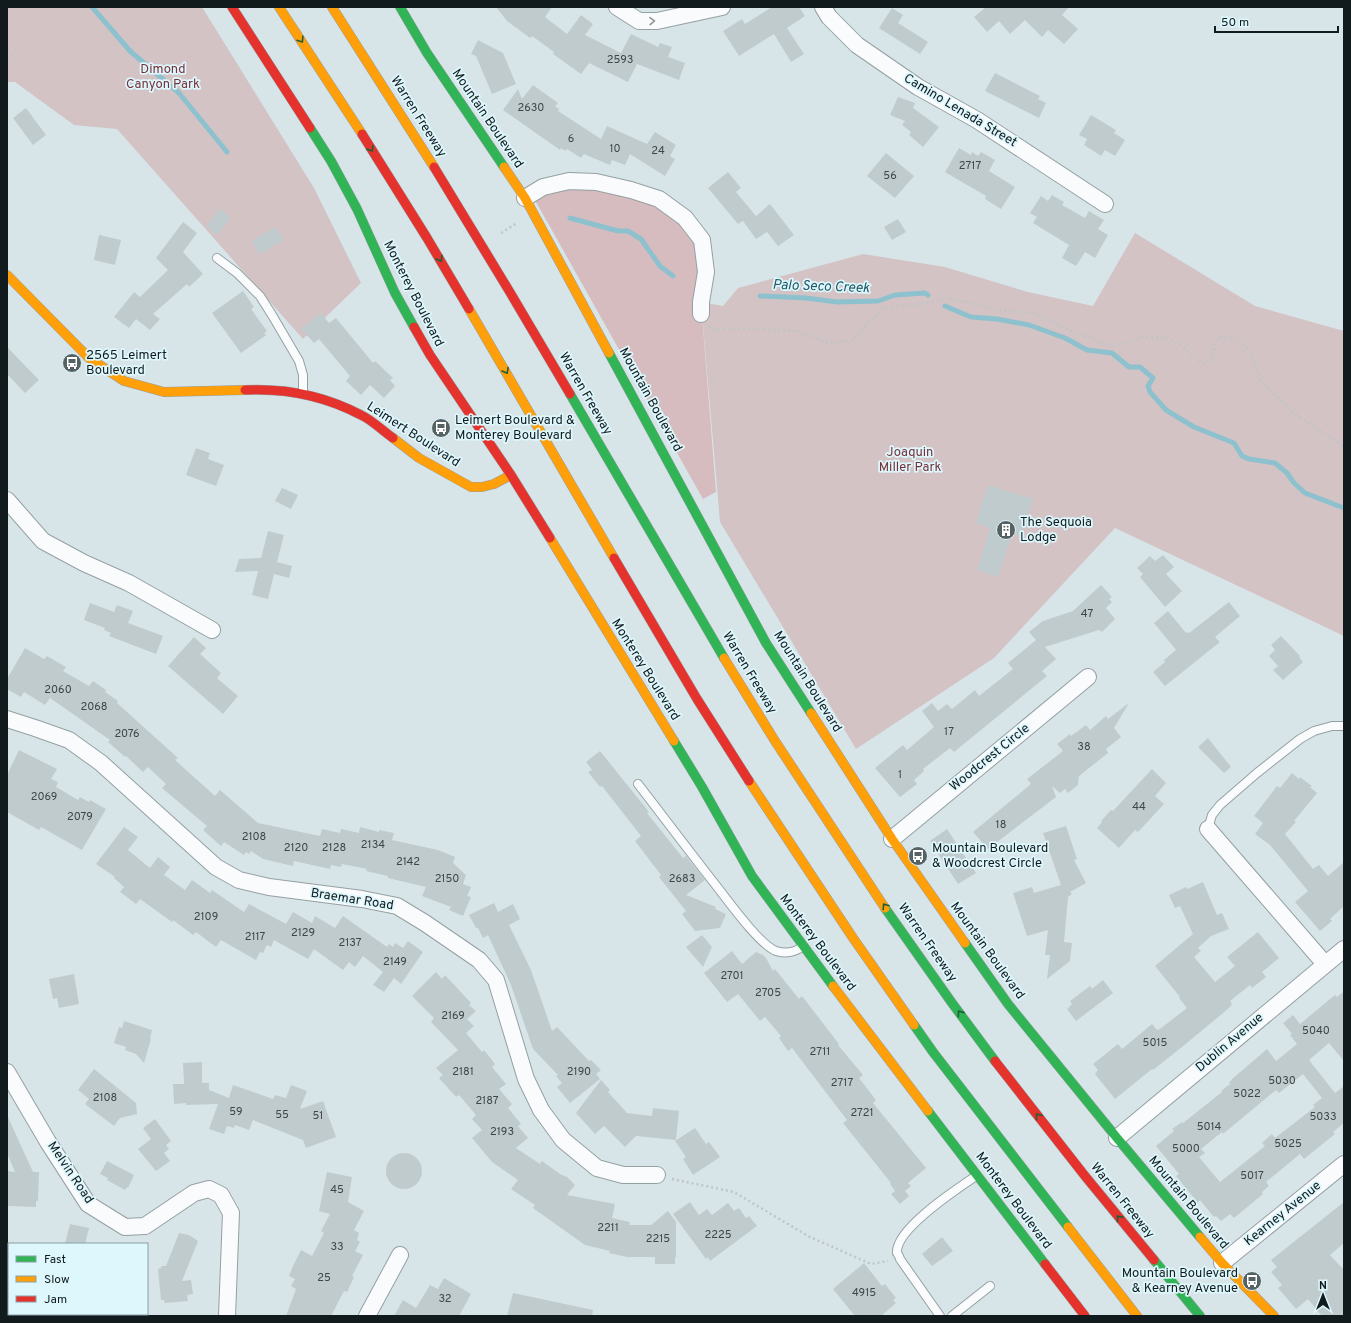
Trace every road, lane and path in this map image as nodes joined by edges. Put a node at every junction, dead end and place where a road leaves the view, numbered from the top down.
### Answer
1 (232, 7) edge
2 (279, 7) edge
3 (332, 7) edge
4 (400, 7) edge
5 (617, 7) edge
6 (722, 7) edge
7 (824, 7) edge
8 (7, 51) edge
9 (13, 56) dead end
10 (525, 198) junction
11 (1106, 204) dead end
12 (217, 258) dead end
13 (7, 275) edge
14 (702, 314) joint
15 (303, 394) junction
16 (1344, 447) edge
17 (511, 476) junction
18 (7, 500) edge
19 (212, 630) dead end
20 (1088, 677) dead end
21 (7, 719) edge
22 (1344, 726) edge
23 (638, 784) dead end
24 (1208, 829) joint
25 (892, 839) junction
26 (803, 947) junction
27 (1344, 949) edge
28 (1325, 964) junction
29 (7, 1072) edge
30 (1117, 1138) junction
31 (1344, 1164) edge
32 (657, 1175) joint
33 (977, 1175) junction
34 (1143, 1249) junction
35 (400, 1255) dead end
36 (900, 1259) junction
37 (1222, 1263) junction
38 (990, 1286) dead end
39 (227, 1316) edge
40 (368, 1316) edge
41 (940, 1316) edge
42 (952, 1316) edge
43 (1084, 1316) edge
44 (1137, 1316) edge
45 (1200, 1316) edge
46 (1211, 1316) edge
47 (1274, 1316) edge

1 - 17 main road, Monterey Boulevard
2 -> 44 main road
34 -> 3 main road, Warren Freeway
4 - 10 main road, Mountain Boulevard
5 -> 6 street
7 - 11 street, Camino Lenada Street
8 - 9 path
10 - 14 street
10 - 25 main road, Mountain Boulevard
12 - 15 lane
13 - 15 main road, Leimert Boulevard
14 - 16 path
15 - 17 main road, Leimert Boulevard
17 - 26 main road, Monterey Boulevard
18 - 19 street
20 - 25 street, Woodcrest Circle
21 - 32 street, Braemar Road
22 - 24 lane
23 - 26 lane
24 - 28 street
25 - 30 main road, Mountain Boulevard
26 - 33 main road, Monterey Boulevard
27 - 28 street, Dublin Avenue
28 - 30 street, Dublin Avenue
29 - 39 street, Melvin Road
30 - 37 main road, Mountain Boulevard
31 - 37 street, Kearney Avenue
32 - 36 path
33 - 36 lane
33 - 43 main road, Monterey Boulevard
34 - 45 main road, Warren Freeway
34 - 46 main road
35 - 40 street
36 - 41 lane
37 - 47 main road, Mountain Boulevard
38 - 42 lane

